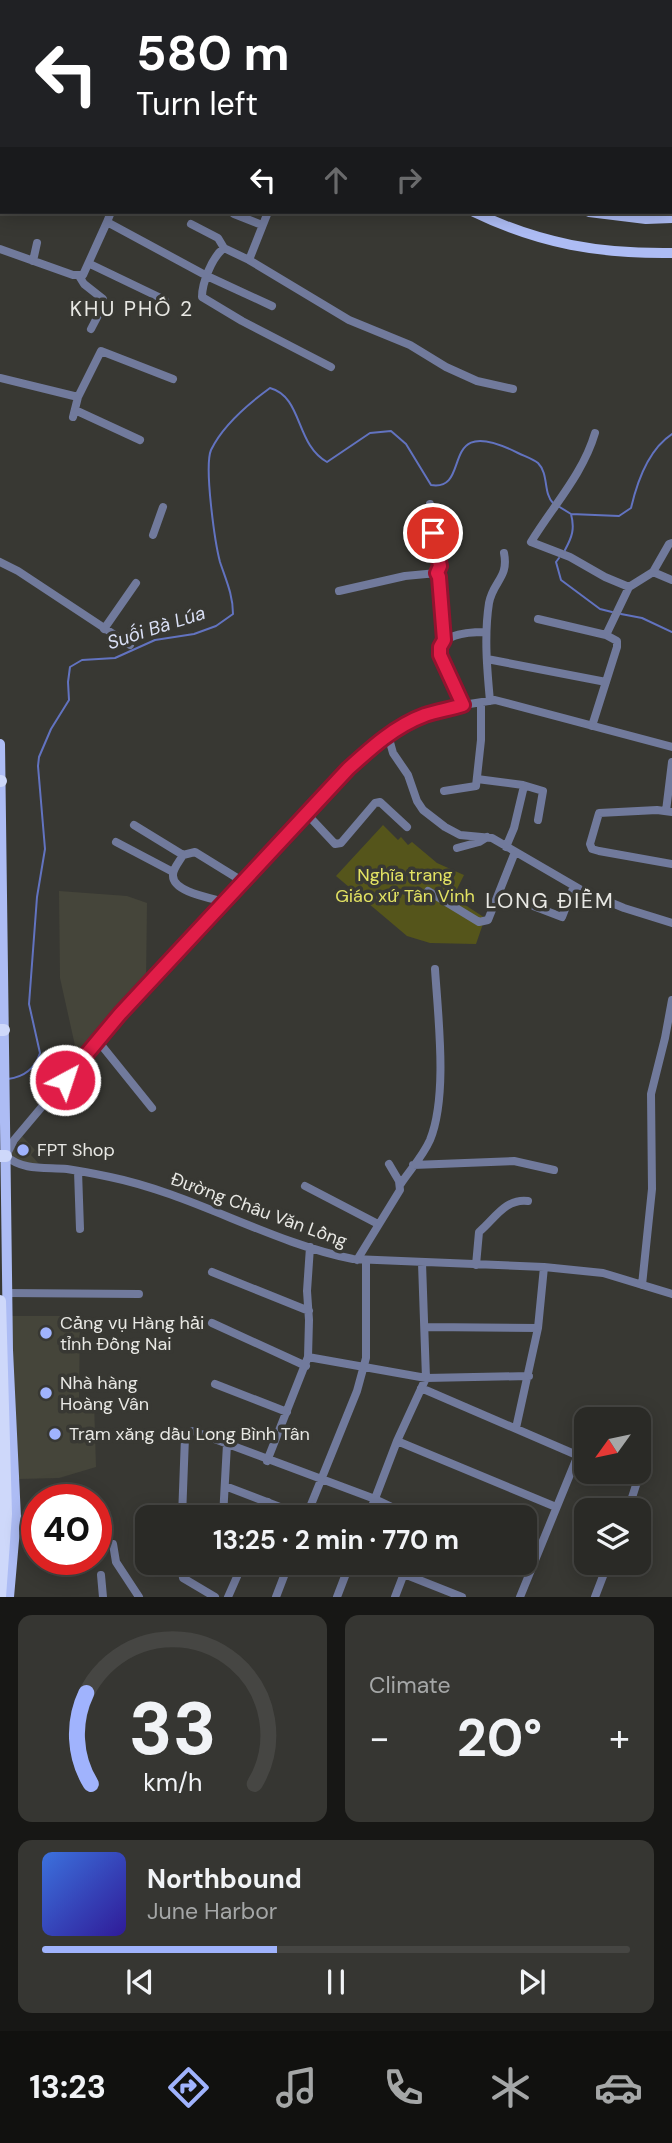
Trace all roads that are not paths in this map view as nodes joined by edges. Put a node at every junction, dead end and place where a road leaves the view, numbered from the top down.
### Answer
1 (110, 214) edge
2 (234, 214) dead end
3 (267, 214) edge
4 (479, 214) edge
5 (605, 214) edge
6 (672, 218) edge
7 (107, 222) junction
8 (191, 225) dead end
9 (262, 225) junction
10 (37, 243) dead end
11 (0, 248) edge
12 (224, 248) junction
13 (672, 253) edge
14 (249, 260) junction
15 (33, 261) junction
16 (90, 264) junction
17 (79, 276) junction
18 (207, 276) junction
19 (165, 300) dead end
20 (272, 306) dead end
21 (91, 329) dead end
22 (331, 367) dead end
23 (0, 378) edge
24 (173, 379) dead end
25 (513, 389) dead end
26 (78, 397) junction
27 (595, 433) dead end
28 (139, 440) dead end
29 (430, 504) dead end
30 (163, 508) dead end
31 (153, 535) dead end
32 (672, 543) edge
33 (505, 553) dead end
34 (0, 562) edge
35 (653, 572) junction
36 (437, 573) junction
37 (672, 580) edge
38 (136, 583) dead end
39 (629, 587) junction
40 (339, 591) dead end
41 (538, 619) dead end
42 (104, 629) junction
43 (486, 632) junction
44 (606, 635) junction
45 (444, 640) junction
46 (130, 645) dead end
47 (487, 659) junction
48 (606, 682) junction
49 (486, 702) junction
50 (463, 705) junction
51 (592, 726) junction
52 (388, 735) junction
53 (0, 744) edge
54 (672, 747) edge
55 (672, 762) edge
56 (477, 779) junction
57 (0, 780) edge
58 (524, 786) junction
59 (444, 791) dead end
60 (669, 811) edge
61 (306, 812) junction
62 (538, 820) dead end
63 (134, 825) dead end
64 (407, 827) dead end
65 (487, 837) junction
66 (116, 842) dead end
67 (506, 847) junction
68 (457, 848) dead end
69 (515, 852) junction
70 (183, 855) junction
71 (672, 864) edge
72 (173, 873) junction
73 (242, 881) junction
74 (574, 886) junction
75 (428, 891) dead end
76 (225, 902) junction
77 (528, 904) dead end
78 (672, 923) edge
79 (435, 969) dead end
80 (672, 1000) edge
81 (2, 1030) edge
82 (98, 1041) junction
83 (152, 1108) dead end
84 (3, 1156) edge
85 (389, 1164) dead end
86 (413, 1165) junction
87 (554, 1170) dead end
88 (78, 1171) junction
89 (305, 1185) dead end
90 (400, 1185) junction
91 (528, 1201) dead end
92 (378, 1224) junction
93 (80, 1228) dead end
94 (310, 1247) junction
95 (362, 1260) junction
96 (422, 1263) junction
97 (476, 1265) junction
98 (544, 1267) junction
99 (212, 1272) dead end
100 (642, 1285) junction
101 (139, 1294) dead end
102 (672, 1294) edge
103 (4, 1297) edge
104 (309, 1311) junction
105 (212, 1323) dead end
106 (425, 1327) junction
107 (538, 1328) junction
108 (307, 1361) junction
109 (364, 1367) junction
110 (529, 1376) junction
111 (426, 1378) junction
112 (215, 1384) dead end
113 (421, 1388) junction
114 (287, 1412) junction
115 (516, 1428) junction
116 (397, 1441) junction
117 (227, 1444) junction
118 (574, 1453) edge
119 (267, 1461) junction
120 (574, 1472) edge
121 (321, 1478) junction
122 (225, 1486) junction
123 (375, 1499) junction
124 (268, 1502) junction
125 (183, 1505) edge
126 (224, 1505) edge
127 (267, 1505) edge
128 (276, 1505) edge
129 (311, 1505) edge
130 (373, 1505) edge
131 (388, 1505) edge
132 (556, 1507) junction
133 (16, 1518) junction
134 (21, 1520) edge
135 (113, 1544) dead end
136 (537, 1554) edge
137 (101, 1575) dead end
138 (183, 1575) edge
139 (238, 1575) edge
140 (284, 1575) edge
141 (345, 1575) edge
142 (404, 1575) edge
143 (407, 1575) edge
144 (529, 1575) edge
145 (603, 1575) edge
146 (0, 1597) edge
147 (9, 1597) edge
148 (103, 1597) edge
149 (139, 1597) edge
150 (211, 1597) edge
151 (228, 1597) edge
152 (275, 1597) edge
153 (337, 1597) edge
154 (395, 1597) edge
155 (462, 1597) edge
156 (520, 1597) edge
157 (595, 1597) edge

1 - 7 street
2 - 9 street
3 - 9 street
4 - 13 main road
5 - 6 main road
7 - 16 street
7 - 18 street
8 - 12 street
9 - 14 street
10 - 15 street
11 - 15 street
12 - 14 street
12 - 18 street
14 - 25 street
15 - 17 street
16 - 17 street
16 - 19 street
17 - 21 street
18 - 20 street
18 - 22 street
23 - 26 street
24 - 26 street
26 - 28 street
27 - 39 street
29 - 36 street
30 - 31 street
32 - 35 street
33 - 43 street
34 - 42 street
35 - 37 street
35 - 39 street
36 - 40 street
36 - 45 street
38 - 42 street
39 - 44 street
41 - 44 street
42 - 46 street
43 - 45 street
43 - 47 street
44 - 48 street
45 - 50 street
47 - 48 street
47 - 49 street
48 - 51 street
49 - 50 street
49 - 51 street
49 - 56 street
50 - 52 street
51 - 54 street
52 - 61 street
52 - 65 street
53 - 57 main road
55 - 60 street
56 - 58 street
56 - 59 street
57 - 81 main road
58 - 62 street
58 - 67 street
60 - 71 street
61 - 64 street
61 - 73 street
63 - 70 street
65 - 67 street
65 - 68 street
66 - 72 street
67 - 69 street
69 - 74 street
69 - 75 street
70 - 72 street
70 - 73 street
72 - 76 street
73 - 76 street
74 - 77 street
74 - 78 street
76 - 82 street
79 - 86 street
80 - 100 street
81 - 84 main road
82 - 83 street
82 - 84 street
84 - 88 street, Đường Châu Văn Lồng
84 - 103 main road
85 - 90 street
86 - 87 street
86 - 90 street
88 - 93 street
88 - 94 street, Đường Châu Văn Lồng
89 - 92 street
90 - 92 street
91 - 97 street
92 - 95 street
94 - 95 street, Đường Châu Văn Lồng
94 - 104 street
95 - 96 street, Đường Châu Văn Lồng
95 - 109 street
96 - 97 street, Đường Châu Văn Lồng
96 - 106 street
97 - 98 street, Đường Châu Văn Lồng
98 - 100 street, Đường Châu Văn Lồng
98 - 107 street
99 - 104 street
100 - 102 street, Đường Châu Văn Lồng
101 - 103 street
103 - 133 main road
103 - 146 highway
104 - 108 street
105 - 108 street
106 - 107 street
106 - 111 street
107 - 110 street
108 - 109 street
108 - 114 street
109 - 111 street
109 - 121 street
110 - 111 street
110 - 115 street
111 - 113 street
112 - 114 street
113 - 115 street
113 - 116 street
114 - 119 street
115 - 118 street
116 - 123 street
116 - 132 street
117 - 119 street
117 - 122 street
117 - 125 street
119 - 121 street
120 - 132 street
121 - 123 street
121 - 129 street
122 - 124 street
122 - 126 street
123 - 130 street
123 - 131 street
124 - 127 street
124 - 128 street
132 - 136 street
133 - 134 street
133 - 147 main road
135 - 149 street
137 - 148 street
138 - 150 street
139 - 151 street
140 - 152 street
141 - 153 street
142 - 154 street
143 - 155 street
144 - 156 street
145 - 157 street

